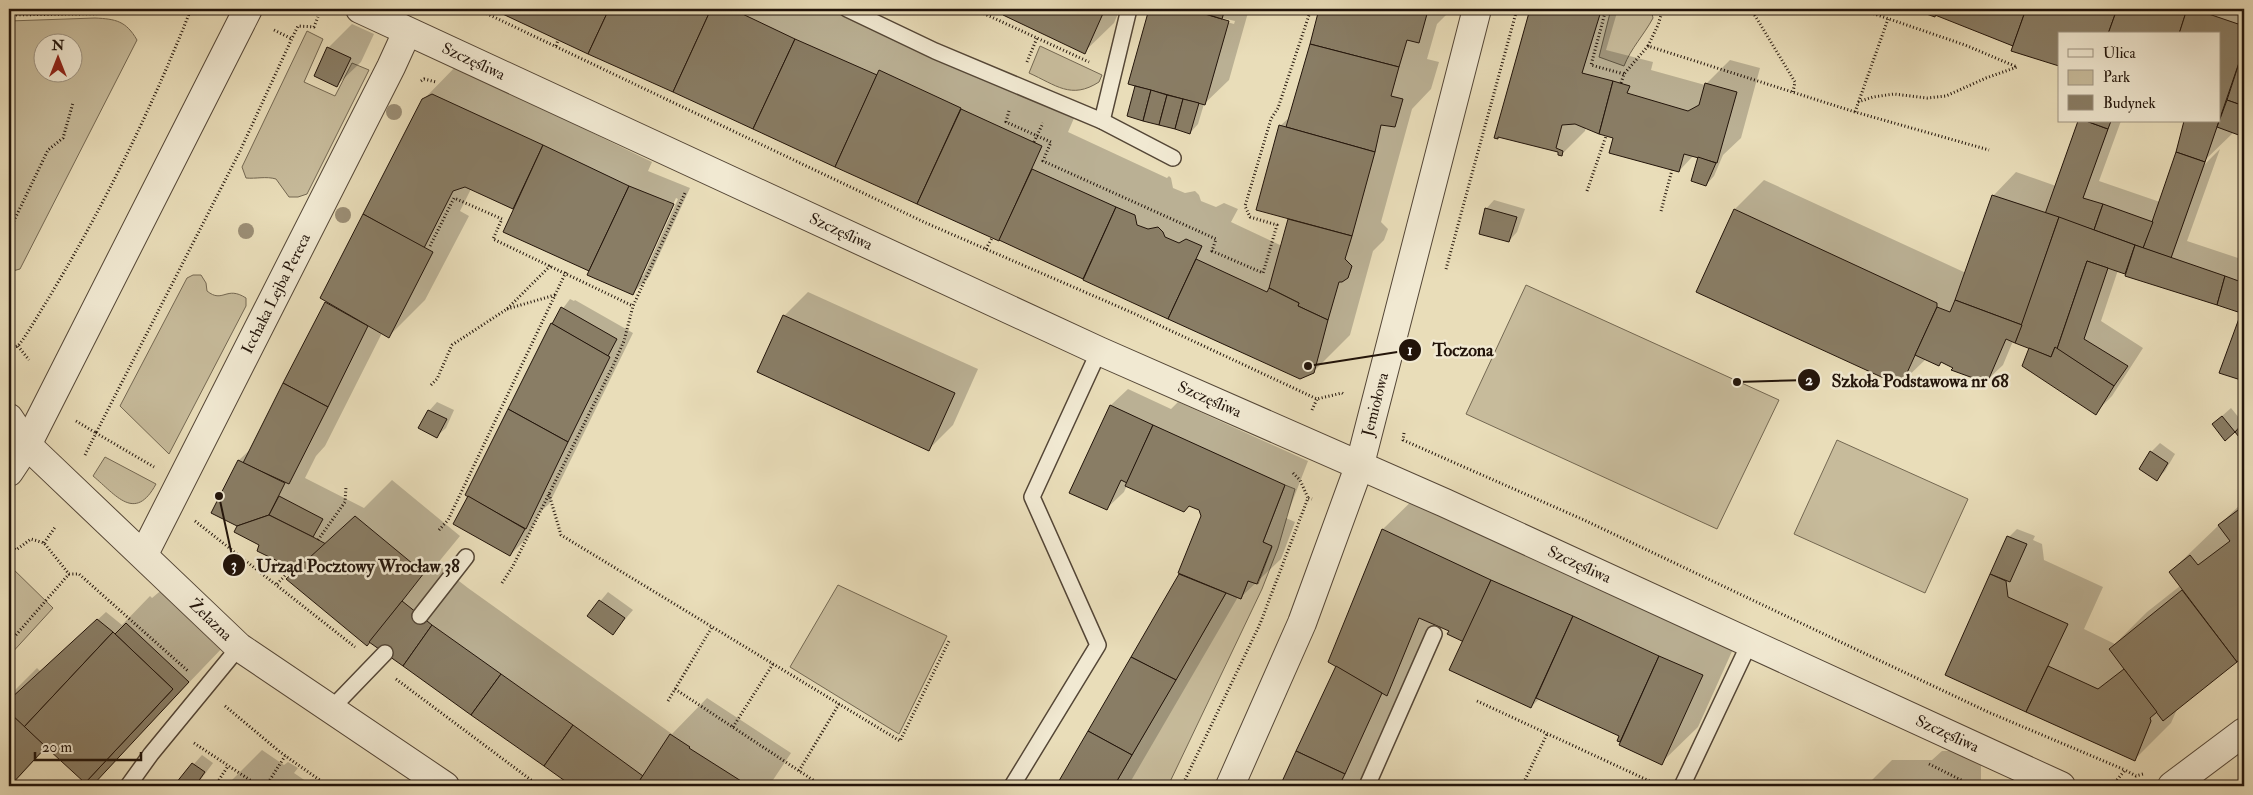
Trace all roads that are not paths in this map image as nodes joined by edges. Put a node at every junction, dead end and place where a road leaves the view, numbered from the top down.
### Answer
1 (248, 9) edge
2 (360, 9) edge
3 (847, 9) edge
4 (1129, 9) edge
5 (1477, 9) edge
6 (407, 32) junction
7 (1102, 121) junction
8 (1173, 158) dead end
9 (1099, 351) junction
10 (9, 418) edge
11 (27, 445) junction
12 (1360, 464) junction
13 (9, 472) edge
14 (144, 554) junction
15 (466, 557) dead end
16 (420, 616) dead end
17 (1434, 634) dead end
18 (1750, 642) junction
19 (239, 647) junction
20 (385, 653) dead end
21 (331, 709) junction
22 (2244, 732) edge
23 (128, 786) edge
24 (445, 786) edge
25 (1012, 786) edge
26 (1230, 786) edge
27 (1367, 786) edge
28 (1682, 786) edge
29 (2061, 786) edge
30 (2172, 786) edge

1 - 11 street
2 - 6 street, Szczęśliwa
3 - 7 lane
4 - 7 lane
5 - 12 street, Jemiołowa
6 - 9 street, Szczęśliwa
6 - 14 street, Icchaka Lejba Pereca
7 - 8 lane
9 - 12 street, Szczęśliwa
9 - 25 lane
10 - 11 street, Żelazna
11 - 13 street
11 - 14 street, Żelazna
12 - 18 street, Szczęśliwa
12 - 26 street, Jemiołowa
14 - 19 street, Żelazna
15 - 16 lane
17 - 27 lane
18 - 28 lane
18 - 29 street, Szczęśliwa
19 - 21 street, Żelazna
19 - 23 lane
20 - 21 lane
21 - 24 street, Żelazna
22 - 30 street

